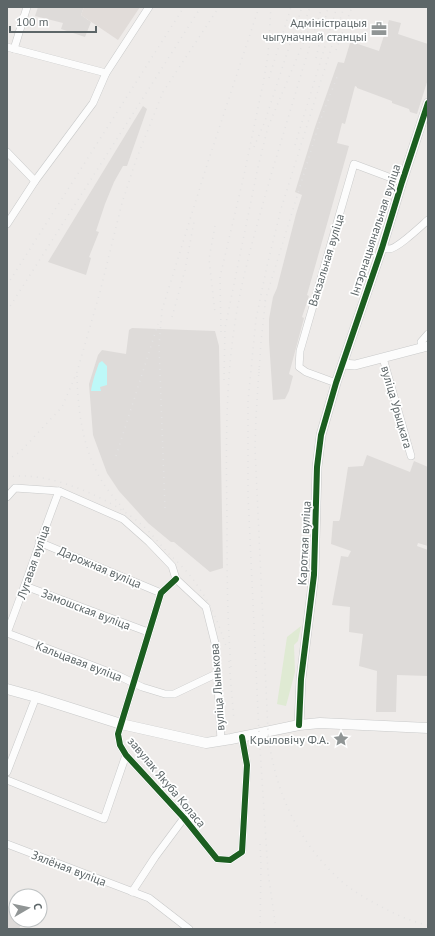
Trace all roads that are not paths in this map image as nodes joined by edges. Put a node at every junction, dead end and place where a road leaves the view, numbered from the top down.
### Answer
1 (27, 7) edge
2 (149, 7) edge
3 (10, 48) edge
4 (106, 73) junction
5 (428, 103) edge
6 (7, 152) edge
7 (35, 181) junction
8 (402, 182) junction
9 (428, 220) edge
10 (7, 223) edge
11 (382, 248) junction
12 (428, 334) edge
13 (425, 347) edge
14 (383, 358) junction
15 (343, 364) junction
16 (336, 384) junction
17 (411, 456) dead end
18 (59, 491) junction
19 (7, 497) edge
20 (39, 542) junction
21 (176, 579) junction
22 (25, 586) junction
23 (161, 593) junction
24 (148, 632) junction
25 (7, 633) edge
26 (218, 673) junction
27 (134, 683) junction
28 (7, 689) edge
29 (36, 697) junction
30 (121, 724) junction
31 (299, 725) junction
32 (428, 728) edge
33 (242, 737) junction
34 (221, 741) junction
35 (126, 755) junction
36 (7, 772) edge
37 (7, 780) edge
38 (184, 818) junction
39 (7, 844) edge
40 (242, 852) joint
41 (132, 892) junction
42 (189, 929) edge

1 - 3 street
2 - 4 street
3 - 4 street
4 - 7 street
5 - 8 street, Інтэрнацыянальная вуліца
6 - 7 street
7 - 10 street
8 - 11 street, Інтэрнацыянальная вуліца
8 - 16 street, Вакзальная вуліца
9 - 11 street
11 - 15 street, Інтэрнацыянальная вуліца
12 - 13 street
13 - 14 street
14 - 15 street
14 - 17 street, вуліца Урыцкага
15 - 16 street, Кароткая вуліца
16 - 31 street, Кароткая вуліца
18 - 19 street, вуліца Лынькова
18 - 20 street, Лугавая вуліца
18 - 21 street, вуліца Лынькова
20 - 22 street, Лугавая вуліца
20 - 23 street, Дарожная вуліца
21 - 23 street, завулак Якуба Коласа
21 - 26 street, вуліца Лынькова
22 - 24 street, Замошская вуліца
22 - 25 street, Лугавая вуліца
23 - 24 street, завулак Якуба Коласа
24 - 27 street, завулак Якуба Коласа
25 - 27 street, Кальцавая вуліца
26 - 27 street, Кальцавая вуліца
26 - 34 street, вуліца Лынькова
27 - 30 street, завулак Якуба Коласа
28 - 29 main road
29 - 30 main road
29 - 36 street
30 - 34 main road
30 - 35 street, завулак Якуба Коласа
31 - 32 main road
31 - 33 main road
33 - 34 main road
33 - 40 street, вуліца Лынькова
35 - 37 street
35 - 38 street, завулак Якуба Коласа
38 - 40 street, завулак Якуба Коласа
38 - 41 street
39 - 41 street, Зялёная вуліца
41 - 42 street, Зялёная вуліца

